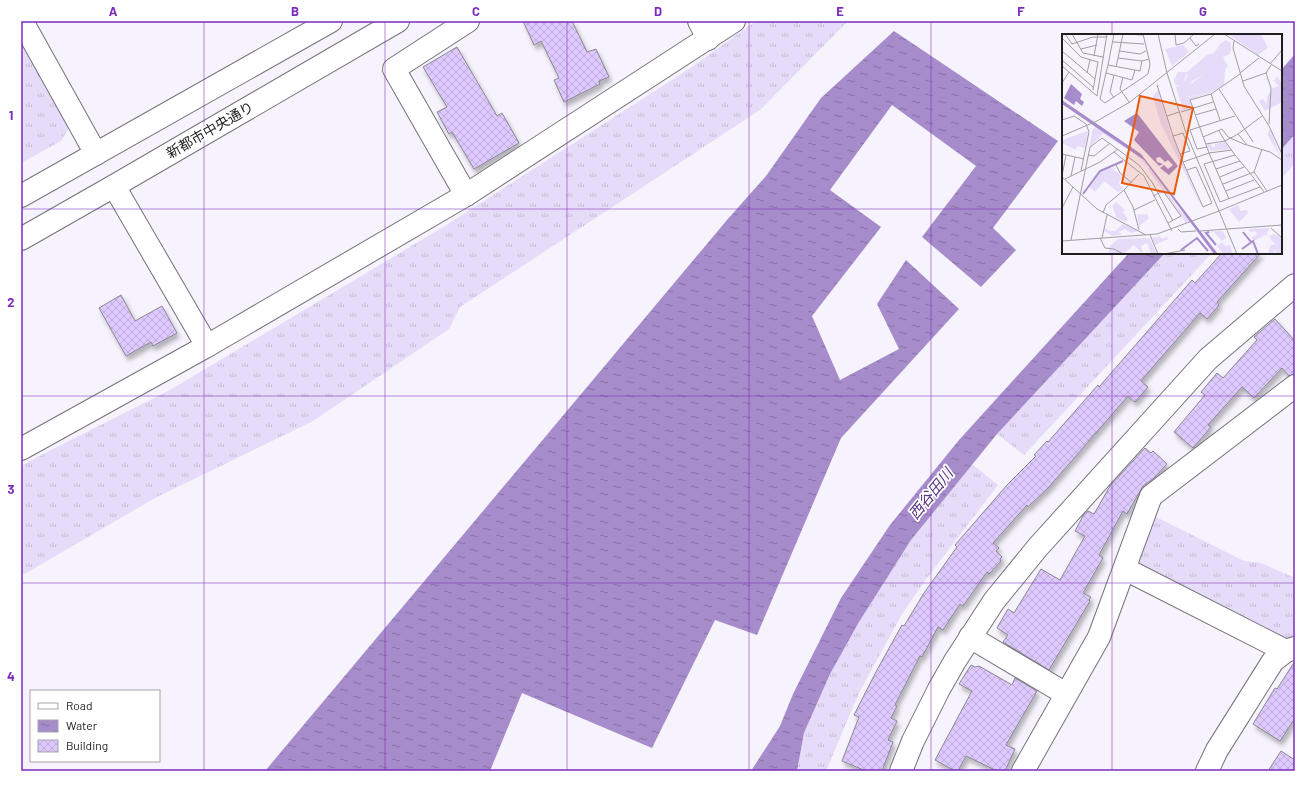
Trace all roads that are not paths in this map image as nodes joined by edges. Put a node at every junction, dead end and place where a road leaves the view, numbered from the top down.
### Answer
1 (22, 21) edge
2 (331, 21) edge
3 (398, 21) edge
4 (468, 21) edge
5 (734, 21) edge
6 (703, 30) edge
7 (96, 154) junction
8 (114, 186) junction
9 (466, 195) junction
10 (21, 196) edge
11 (21, 239) edge
12 (1295, 285) edge
13 (207, 346) junction
14 (1295, 386) edge
15 (21, 449) edge
16 (1125, 569) junction
17 (970, 636) junction
18 (1291, 649) edge
19 (1066, 694) junction
20 (901, 771) edge
21 (1023, 771) edge
22 (1207, 771) edge

1 - 7 main road
2 - 7 main road
3 - 8 main road, 新都市中央通り
4 - 9 main road
5 - 6 main road
6 - 9 main road
7 - 10 main road
8 - 11 main road, 新都市中央通り
8 - 13 main road
9 - 13 main road
12 - 17 main road
13 - 15 main road
14 - 16 main road
16 - 18 main road
16 - 19 main road
17 - 19 main road
17 - 20 main road
18 - 22 main road
19 - 21 main road

